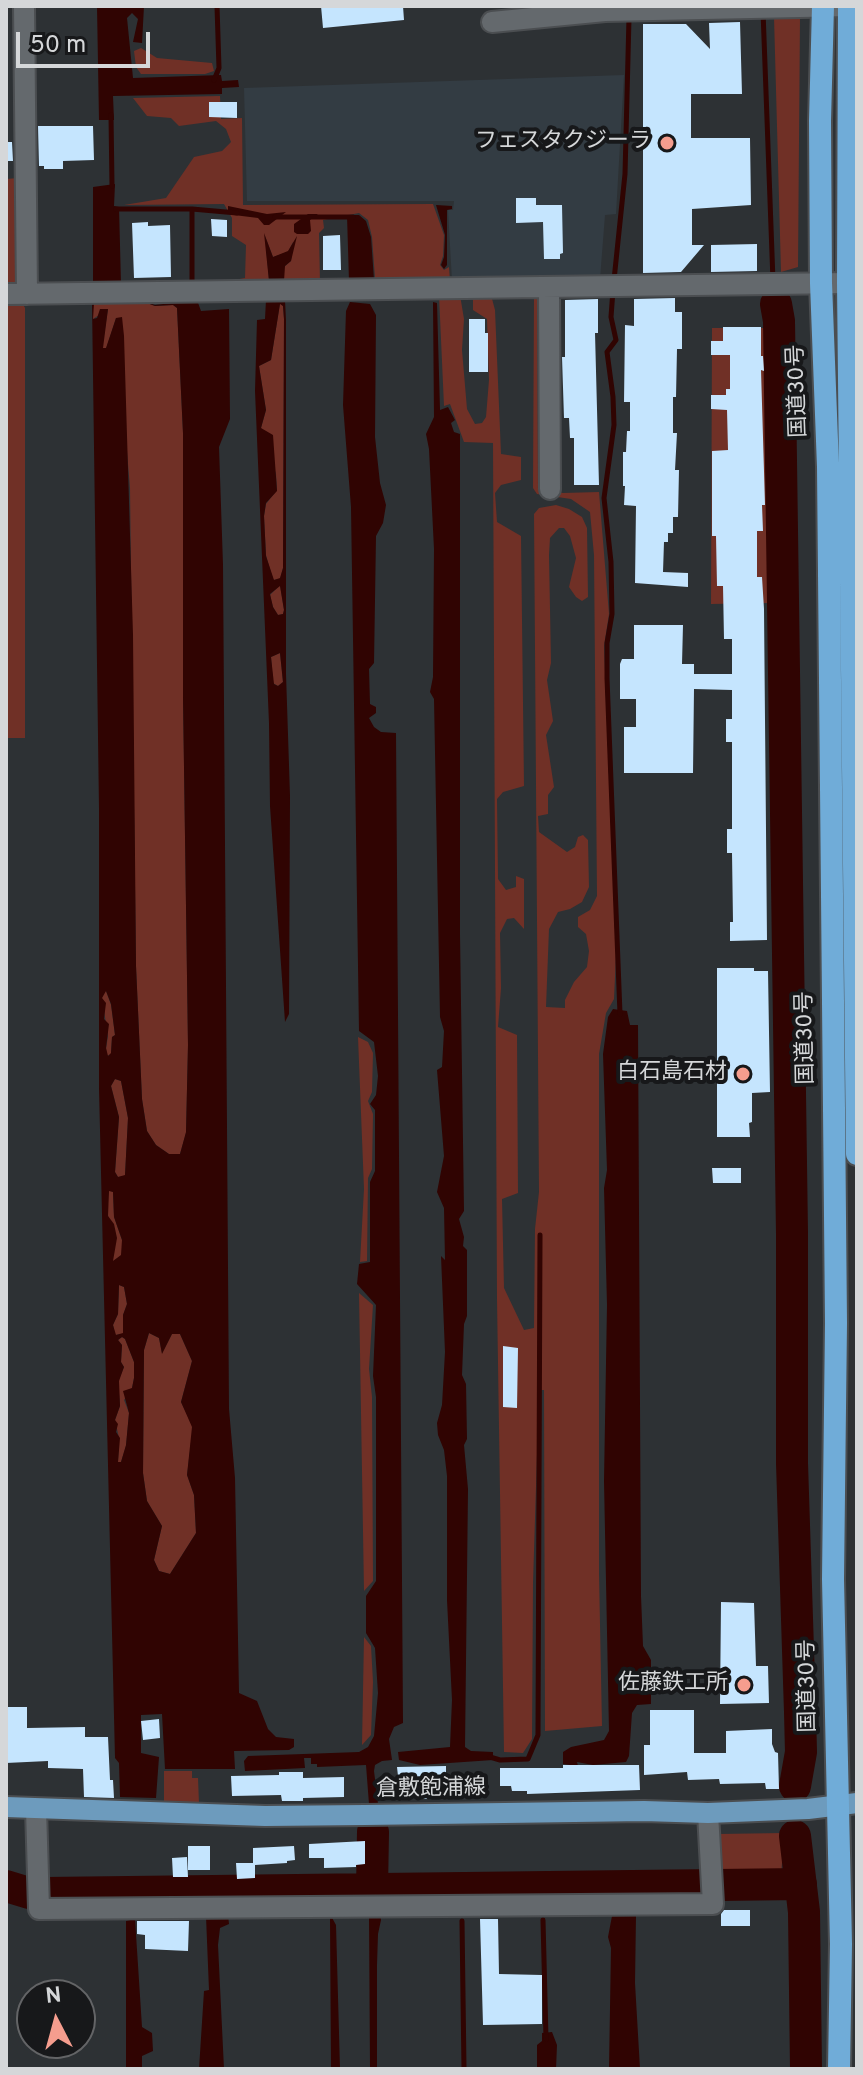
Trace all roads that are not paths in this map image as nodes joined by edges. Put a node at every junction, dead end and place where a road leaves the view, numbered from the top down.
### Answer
1 (24, 6) edge
2 (823, 6) edge
3 (849, 6) edge
4 (492, 22) dead end
5 (821, 283) junction
6 (848, 283) junction
7 (549, 287) junction
8 (6, 294) edge
9 (27, 294) junction
10 (550, 489) dead end
11 (857, 1154) edge
12 (847, 1804) edge
13 (6, 1807) edge
14 (36, 1809) junction
15 (708, 1813) junction
16 (839, 2069) edge

1 - 9 street
2 - 3 street
2 - 4 street
2 - 5 highway, 国道30号
3 - 6 highway
5 - 6 street
5 - 7 street
5 - 12 highway, 国道30号
6 - 11 highway
7 - 9 street
7 - 10 street
8 - 9 street
12 - 15 main road, 倉敷飽浦線
12 - 16 highway, 国道30号
13 - 14 main road, 倉敷飽浦線
14 - 15 main road, 倉敷飽浦線
14 - 15 street

